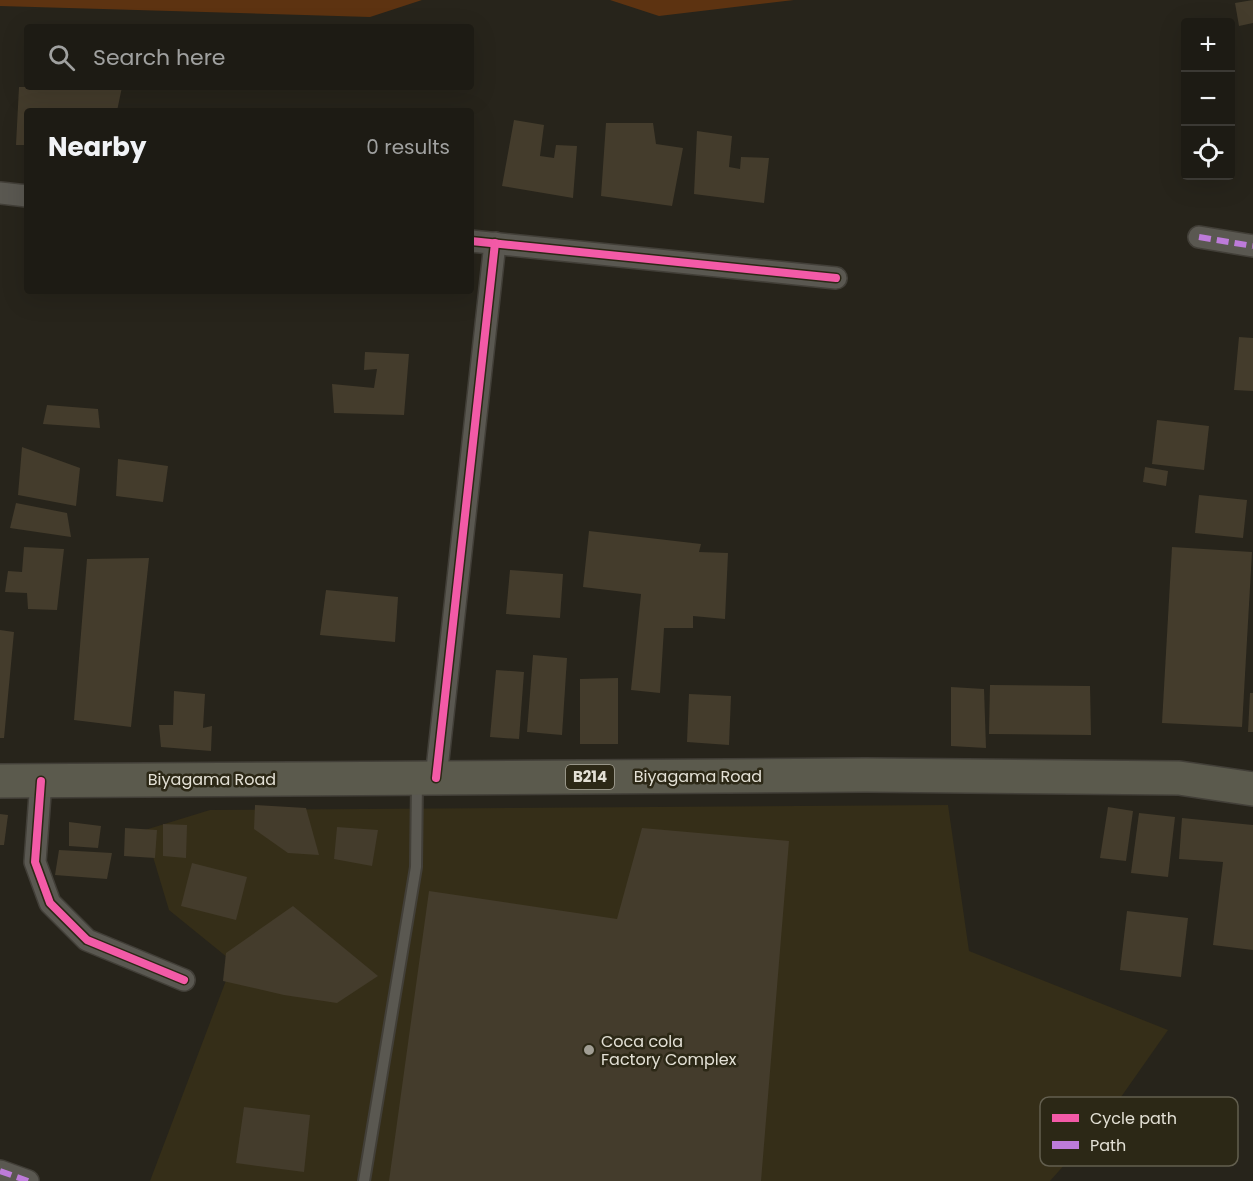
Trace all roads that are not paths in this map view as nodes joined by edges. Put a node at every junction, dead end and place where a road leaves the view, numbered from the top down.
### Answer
1 (0, 193) edge
2 (24, 196) edge
3 (1200, 237) dead end
4 (474, 241) edge
5 (495, 243) junction
6 (1253, 246) edge
7 (836, 278) dead end
8 (1253, 765) edge
9 (427, 778) junction
10 (1179, 778) junction
11 (0, 781) edge
12 (41, 781) junction
13 (1253, 789) edge
14 (184, 981) dead end
15 (0, 1171) edge
16 (28, 1181) edge
17 (364, 1181) edge

1 - 2 street
3 - 6 street
4 - 5 street
5 - 7 street
5 - 9 street
8 - 10 main road, Biyagama Road / B214
9 - 10 main road, Biyagama Road / B214
9 - 12 main road, Biyagama Road / B214
9 - 17 lane
10 - 13 main road, Biyagama Road / B214
11 - 12 main road, Biyagama Road / B214
12 - 14 street
15 - 16 street

